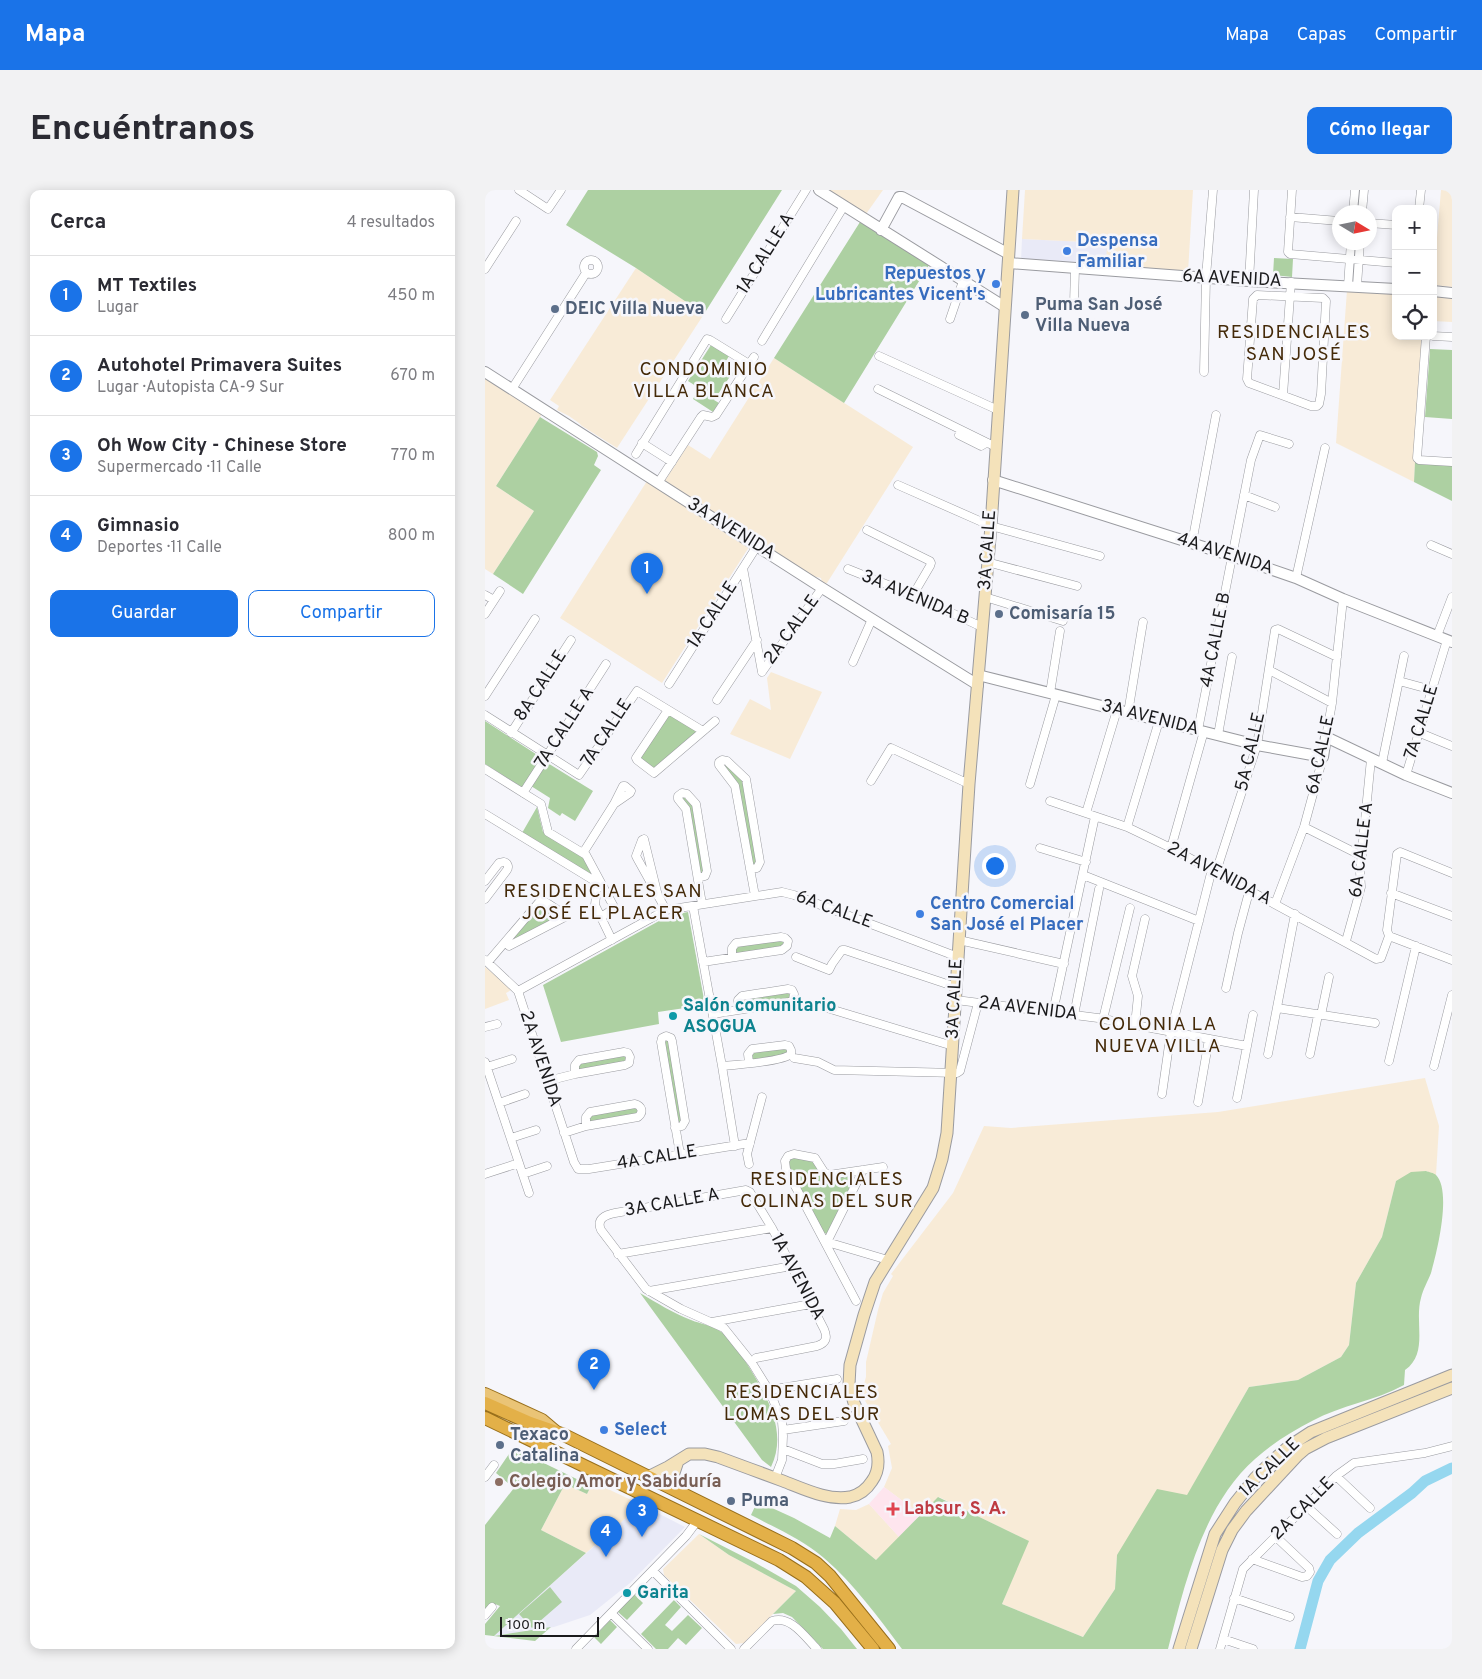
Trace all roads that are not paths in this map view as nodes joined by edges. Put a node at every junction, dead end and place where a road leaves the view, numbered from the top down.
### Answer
1 (519, 190) edge
2 (561, 190) edge
3 (806, 190) edge
4 (819, 190) edge
5 (1013, 190) edge
6 (1213, 190) edge
7 (1254, 190) edge
8 (1292, 190) edge
9 (1355, 190) edge
10 (1364, 190) edge
11 (1421, 190) edge
12 (1354, 205) edge
13 (1363, 205) edge
14 (1419, 205) edge
15 (845, 206) junction
16 (1290, 217) junction
17 (1332, 220) edge
18 (516, 221) dead end
19 (1377, 224) edge
20 (1392, 225) edge
21 (881, 230) junction
22 (1350, 250) edge
23 (1360, 250) edge
24 (1009, 258) junction
25 (1349, 260) junction
26 (1359, 261) junction
27 (1392, 263) edge
28 (1075, 268) junction
29 (485, 269) edge
30 (586, 273) dead end
31 (1206, 277) junction
32 (1249, 280) junction
33 (963, 281) junction
34 (1291, 282) junction
35 (1352, 286) junction
36 (1392, 289) edge
37 (1437, 291) edge
38 (1452, 292) edge
39 (1290, 296) junction
40 (1074, 304) dead end
41 (1005, 307) junction
42 (726, 319) dead end
43 (950, 319) dead end
44 (1437, 336) edge
45 (1452, 337) edge
46 (762, 340) dead end
47 (1426, 340) edge
48 (879, 356) dead end
49 (485, 372) edge
50 (1204, 372) dead end
51 (511, 390) junction
52 (877, 390) dead end
53 (1283, 395) junction
54 (998, 410) junction
55 (1216, 415) dead end
56 (642, 443) junction
57 (1289, 444) dead end
58 (991, 445) junction
59 (1325, 448) dead end
60 (636, 454) dead end
61 (672, 462) junction
62 (1452, 462) edge
63 (993, 480) junction
64 (658, 483) junction
65 (898, 485) dead end
66 (1244, 495) junction
67 (1275, 507) dead end
68 (991, 526) junction
69 (867, 530) dead end
70 (1192, 543) junction
71 (1431, 545) dead end
72 (757, 546) junction
73 (1452, 554) edge
74 (1100, 556) dead end
75 (1232, 556) junction
76 (987, 562) junction
77 (743, 568) junction
78 (848, 568) dead end
79 (1296, 578) junction
80 (1077, 586) dead end
81 (822, 588) junction
82 (500, 591) dead end
83 (913, 594) junction
84 (485, 595) edge
85 (985, 597) junction
86 (1452, 597) edge
87 (1343, 599) junction
88 (494, 600) junction
89 (1450, 606) edge
90 (485, 614) edge
91 (535, 619) dead end
92 (872, 620) junction
93 (1063, 621) dead end
94 (1143, 622) dead end
95 (982, 627) junction
96 (1060, 631) dead end
97 (1437, 636) junction
98 (571, 640) dead end
99 (757, 640) junction
100 (1449, 641) edge
101 (1404, 656) dead end
102 (1232, 657) dead end
103 (1337, 657) junction
104 (853, 662) dead end
105 (606, 664) dead end
106 (1269, 670) junction
107 (978, 680) junction
108 (1399, 681) junction
109 (669, 684) dead end
110 (1432, 690) junction
111 (1053, 694) junction
112 (485, 696) edge
113 (717, 700) dead end
114 (1332, 703) junction
115 (668, 710) junction
116 (1117, 710) junction
117 (1128, 713) junction
118 (485, 715) edge
119 (715, 721) dead end
120 (1159, 721) junction
121 (703, 731) junction
122 (1201, 731) junction
123 (511, 733) junction
124 (1419, 733) junction
125 (1218, 735) junction
126 (1326, 737) junction
127 (1257, 746) junction
128 (1452, 746) edge
129 (547, 755) junction
130 (1323, 757) junction
131 (1371, 759) junction
132 (1382, 763) junction
133 (485, 769) edge
134 (1406, 775) junction
135 (871, 782) dead end
136 (969, 784) junction
137 (1030, 784) dead end
138 (523, 793) junction
139 (1452, 793) edge
140 (1050, 801) dead end
141 (614, 804) dead end
142 (1086, 813) junction
143 (485, 814) edge
144 (1094, 821) dead end
145 (1127, 827) junction
146 (1304, 827) junction
147 (1040, 848) dead end
148 (1171, 848) junction
149 (583, 853) junction
150 (1362, 856) junction
151 (1086, 862) junction
152 (750, 870) junction
153 (1214, 870) junction
154 (1452, 873) edge
155 (1083, 875) junction
156 (698, 878) junction
157 (598, 880) junction
158 (485, 881) edge
159 (1099, 889) dead end
160 (1249, 892) junction
161 (1391, 893) junction
162 (658, 896) junction
163 (755, 896) junction
164 (485, 899) edge
165 (702, 904) junction
166 (1275, 904) junction
167 (693, 906) junction
168 (1130, 908) dead end
169 (666, 910) junction
170 (1295, 914) junction
171 (1452, 916) edge
172 (601, 917) junction
173 (1145, 918) dead end
174 (1199, 921) junction
175 (1389, 936) junction
176 (613, 940) junction
177 (959, 940) junction
178 (1346, 941) junction
179 (505, 942) junction
180 (1416, 946) junction
181 (732, 957) junction
182 (796, 957) dead end
183 (958, 957) junction
184 (1452, 960) edge
185 (486, 961) edge
186 (703, 962) junction
187 (1064, 964) junction
188 (1329, 977) dead end
189 (956, 987) junction
190 (1226, 988) dead end
191 (518, 992) junction
192 (1452, 995) edge
193 (956, 1000) junction
194 (978, 1003) junction
195 (827, 1008) dead end
196 (1277, 1008) junction
197 (739, 1010) junction
198 (1053, 1012) junction
199 (713, 1014) junction
200 (1073, 1015) junction
201 (1253, 1015) dead end
202 (1320, 1015) junction
203 (1103, 1019) junction
204 (497, 1024) dead end
205 (1375, 1024) dead end
206 (1135, 1025) junction
207 (485, 1027) edge
208 (1171, 1031) junction
209 (1209, 1039) junction
210 (953, 1046) junction
211 (1247, 1046) junction
212 (1268, 1054) dead end
213 (1310, 1054) dead end
214 (794, 1058) dead end
215 (512, 1059) dead end
216 (1389, 1061) dead end
217 (749, 1063) junction
218 (486, 1064) edge
219 (722, 1066) junction
220 (1434, 1066) dead end
221 (951, 1073) junction
222 (575, 1074) junction
223 (547, 1081) junction
224 (525, 1094) dead end
225 (1162, 1094) dead end
226 (762, 1096) dead end
227 (1237, 1098) dead end
228 (1198, 1102) dead end
229 (499, 1103) junction
230 (587, 1126) junction
231 (675, 1128) junction
232 (536, 1130) dead end
233 (564, 1133) junction
234 (511, 1138) junction
235 (750, 1143) junction
236 (735, 1146) junction
237 (680, 1154) junction
238 (519, 1162) junction
239 (749, 1164) dead end
240 (547, 1166) dead end
241 (883, 1167) dead end
242 (579, 1169) joint
243 (863, 1170) junction
244 (851, 1172) junction
245 (485, 1174) edge
246 (523, 1174) junction
247 (855, 1185) junction
248 (746, 1190) joint
249 (529, 1193) dead end
250 (772, 1228) junction
251 (826, 1243) junction
252 (619, 1254) junction
253 (888, 1260) junction
254 (791, 1266) junction
255 (649, 1291) junction
256 (855, 1301) dead end
257 (811, 1304) junction
258 (736, 1318) junction
259 (712, 1322) junction
260 (729, 1334) junction
261 (756, 1358) dead end
262 (1452, 1375) edge
263 (837, 1379) dead end
264 (1451, 1389) edge
265 (769, 1390) junction
266 (485, 1394) edge
267 (485, 1403) edge
268 (485, 1418) edge
269 (844, 1421) dead end
270 (485, 1423) edge
271 (502, 1426) junction
272 (783, 1430) junction
273 (557, 1432) junction
274 (1452, 1446) edge
275 (783, 1450) junction
276 (863, 1459) dead end
277 (678, 1461) junction
278 (494, 1465) dead end
279 (1336, 1476) junction
280 (485, 1477) edge
281 (647, 1477) junction
282 (775, 1478) junction
283 (677, 1491) junction
284 (1305, 1505) junction
285 (1370, 1508) dead end
286 (698, 1520) junction
287 (1337, 1534) dead end
288 (1275, 1536) junction
289 (1253, 1559) junction
290 (653, 1571) junction
291 (1234, 1598) junction
292 (492, 1607) dead end
293 (611, 1613) junction
294 (485, 1614) edge
295 (1290, 1617) dead end
296 (1223, 1640) junction
297 (576, 1649) edge
298 (648, 1649) edge
299 (731, 1649) edge
300 (743, 1649) edge
301 (817, 1649) edge
302 (873, 1649) edge
303 (889, 1649) edge
304 (1179, 1649) edge
305 (1191, 1649) edge
306 (1220, 1649) edge
307 (1253, 1649) edge

1 - 2 street
3 - 42 street, 1A CALLE A
4 - 15 street
5 - 24 main road, 3A CALLE
6 - 31 street
7 - 32 street
8 - 16 street
9 - 12 street
10 - 13 street
11 - 14 street
15 - 21 street
15 - 46 street
16 - 17 street
16 - 25 street
18 - 29 street
19 - 20 street
21 - 24 street, 6A AVENIDA
21 - 33 street
22 - 25 street
23 - 26 street
24 - 28 street, 6A AVENIDA
24 - 41 main road, 3A CALLE
25 - 26 street
25 - 35 street
26 - 27 street
26 - 35 street
28 - 31 street, 6A AVENIDA
28 - 40 street
30 - 51 street
31 - 32 street, 6A AVENIDA
31 - 50 street
32 - 34 street, 6A AVENIDA
33 - 41 street
33 - 43 street
34 - 35 street, 6A AVENIDA
34 - 39 street
35 - 36 street, 6A AVENIDA
37 - 38 street
39 - 53 street
39 - 53 street
39 - 53 street
41 - 54 main road, 3A CALLE
44 - 45 street
47 - 62 street
48 - 54 street
49 - 51 street, 3A AVENIDA
51 - 64 street, 3A AVENIDA
52 - 58 street
54 - 58 main road, 3A CALLE
55 - 70 street
56 - 60 street
56 - 61 street
56 - 61 street
57 - 66 street, 4A CALLE B
58 - 63 main road, 3A CALLE
59 - 79 street
61 - 64 street
63 - 68 main road, 3A CALLE
63 - 70 street, 4A AVENIDA
64 - 72 street, 3A AVENIDA
65 - 68 street
66 - 67 street
66 - 75 street, 4A CALLE B
68 - 74 street
68 - 76 main road, 3A CALLE
69 - 83 street
70 - 75 street, 4A AVENIDA
71 - 73 street
72 - 77 street, 1A CALLE
72 - 81 street, 3A AVENIDA
75 - 79 street, 4A AVENIDA
75 - 122 street, 4A CALLE B
76 - 80 street
76 - 85 main road, 3A CALLE
77 - 99 street
77 - 109 street, 1A CALLE
78 - 83 street, 3A AVENIDA B
79 - 87 street, 4A AVENIDA
81 - 92 street, 3A AVENIDA
81 - 99 street, 2A CALLE
82 - 88 street
83 - 95 street, 3A AVENIDA B
84 - 88 street
85 - 93 street
85 - 95 main road, 3A CALLE
86 - 89 street
87 - 97 street, 4A AVENIDA
87 - 103 street, 6A CALLE
88 - 90 street
89 - 97 street
91 - 112 street
92 - 104 street
92 - 107 street, 3A AVENIDA
94 - 117 street
95 - 107 main road, 3A CALLE
96 - 111 street
97 - 100 street, 4A AVENIDA
98 - 123 street, 8A CALLE
99 - 113 street
100 - 110 street, 7A CALLE
101 - 108 street
102 - 125 street
103 - 106 street, 5A CALLE
103 - 114 street, 6A CALLE
105 - 129 street, 7A CALLE A
106 - 114 street
106 - 127 street, 5A CALLE
107 - 111 street, 3A AVENIDA
107 - 136 main road, 3A CALLE
108 - 110 street
108 - 132 street
110 - 124 street, 7A CALLE
111 - 116 street, 3A AVENIDA
111 - 137 street
114 - 126 street, 6A CALLE
115 - 121 street
115 - 121 street
115 - 129 street, 7A CALLE
116 - 117 street, 3A AVENIDA
116 - 142 street
117 - 120 street, 3A AVENIDA
118 - 123 street
119 - 121 street
120 - 122 street, 3A AVENIDA
120 - 145 street
122 - 125 street, 3A AVENIDA
122 - 148 street, 4A CALLE B
123 - 129 street
124 - 128 street
124 - 134 street, 7A CALLE
125 - 127 street, 3A AVENIDA
126 - 130 street, 6A CALLE
126 - 131 street
127 - 130 street, 3A AVENIDA
127 - 153 street, 5A CALLE
129 - 138 street, 7A CALLE A
130 - 146 street, 6A CALLE
131 - 132 street
131 - 150 street, 6A CALLE A
132 - 134 street
133 - 138 street
134 - 139 street
135 - 136 street
136 - 177 main road, 3A CALLE
138 - 149 street
140 - 142 street, 2A AVENIDA A
141 - 149 street
142 - 145 street, 2A AVENIDA A
143 - 157 street
144 - 151 street
145 - 148 street, 2A AVENIDA A
146 - 150 street
146 - 166 street, 6A CALLE
147 - 151 street
148 - 153 street, 2A AVENIDA A
149 - 157 street
150 - 178 street, 6A CALLE A
151 - 155 street
152 - 152 street
152 - 163 street
153 - 160 street, 2A AVENIDA A
153 - 174 street, 5A CALLE
154 - 161 street
155 - 174 street
155 - 187 street
156 - 156 street
156 - 165 street
157 - 172 street
157 - 172 street
158 - 164 street
159 - 200 street
160 - 166 street, 2A AVENIDA A
160 - 190 street
161 - 171 street
161 - 175 street
162 - 162 street
162 - 169 street
163 - 165 street, 6A CALLE
163 - 183 street, 6A CALLE
165 - 167 street, 6A CALLE
166 - 170 street, 2A AVENIDA A
167 - 169 street, 6A CALLE
167 - 186 street
168 - 203 street
169 - 176 street, 6A CALLE
170 - 178 street, 2A AVENIDA A
170 - 196 street
172 - 176 street
173 - 206 street
174 - 208 street, 5A CALLE
175 - 178 street, 2A AVENIDA A
175 - 180 street
176 - 191 street, 6A CALLE
177 - 183 main road, 3A CALLE
177 - 187 street
179 - 179 street
179 - 185 street
180 - 184 street
180 - 216 street
181 - 181 street
181 - 186 street
182 - 189 street, 2A AVENIDA
183 - 189 main road, 3A CALLE
185 - 191 street, 2A AVENIDA
186 - 199 street
187 - 198 street
188 - 202 street
189 - 193 main road, 3A CALLE
191 - 223 street, 2A AVENIDA
192 - 220 street
193 - 194 street, 2A AVENIDA
193 - 210 main road, 3A CALLE
194 - 198 street, 2A AVENIDA
194 - 221 street
195 - 210 street
196 - 202 street
196 - 212 street
197 - 197 street
197 - 199 street
198 - 200 street, 2A AVENIDA
199 - 219 street
200 - 203 street, 2A AVENIDA
201 - 211 street
202 - 205 street
202 - 213 street
203 - 206 street, 2A AVENIDA
204 - 207 street
206 - 208 street, 2A AVENIDA
208 - 209 street, 2A AVENIDA
208 - 225 street, 5A CALLE
209 - 211 street, 2A AVENIDA
209 - 228 street
210 - 221 main road, 3A CALLE
211 - 227 street
214 - 221 street
215 - 218 street
217 - 217 street
217 - 219 street
218 - 229 street
219 - 236 street
221 - 253 main road, 3A CALLE
222 - 222 street
222 - 223 street
223 - 233 street, 2A AVENIDA
224 - 229 street
226 - 235 street
229 - 234 street
230 - 230 street
230 - 233 street
231 - 231 street
231 - 237 street
232 - 234 street
233 - 242 street, 2A AVENIDA
234 - 238 street
235 - 236 street, 4A CALLE
235 - 239 street
236 - 237 street, 4A CALLE
237 - 242 street, 4A CALLE
238 - 245 street
238 - 246 street
240 - 246 street
241 - 243 street
243 - 244 street
243 - 247 street
244 - 247 street
244 - 251 street
246 - 249 street
247 - 251 street
248 - 250 street, 1A AVENIDA
248 - 252 street, 3A CALLE A
250 - 252 street
250 - 254 street, 1A AVENIDA
251 - 253 street
251 - 256 street
252 - 255 street
253 - 282 main road, 3A CALLE
254 - 255 street
254 - 257 street, 1A AVENIDA
255 - 259 street
257 - 258 street
257 - 261 street, 1A AVENIDA
258 - 259 street
258 - 260 street
259 - 260 street
260 - 265 street
262 - 304 main road, 1A CALLE
263 - 265 street
264 - 305 main road, 1A CALLE
265 - 272 street
266 - 273 main road
267 - 273 highway
268 - 271 highway
269 - 272 street
270 - 271 main road
271 - 286 highway
272 - 275 street
273 - 281 highway
274 - 279 street, 2A CALLE
275 - 276 street
275 - 282 street
277 - 281 main road, 3A CALLE
277 - 282 main road, 3A CALLE
277 - 283 main road
278 - 280 street
279 - 284 street, 2A CALLE
279 - 285 street
281 - 283 highway
283 - 303 highway
284 - 287 street
284 - 288 street, 2A CALLE
286 - 290 street
286 - 302 highway
288 - 289 street, 2A CALLE
288 - 289 street
289 - 291 street, 2A CALLE
290 - 293 street
290 - 299 street
291 - 295 street
291 - 296 street, 2A CALLE
292 - 294 street
293 - 297 street
293 - 298 street
296 - 306 street, 2A CALLE
296 - 307 street
300 - 301 street

